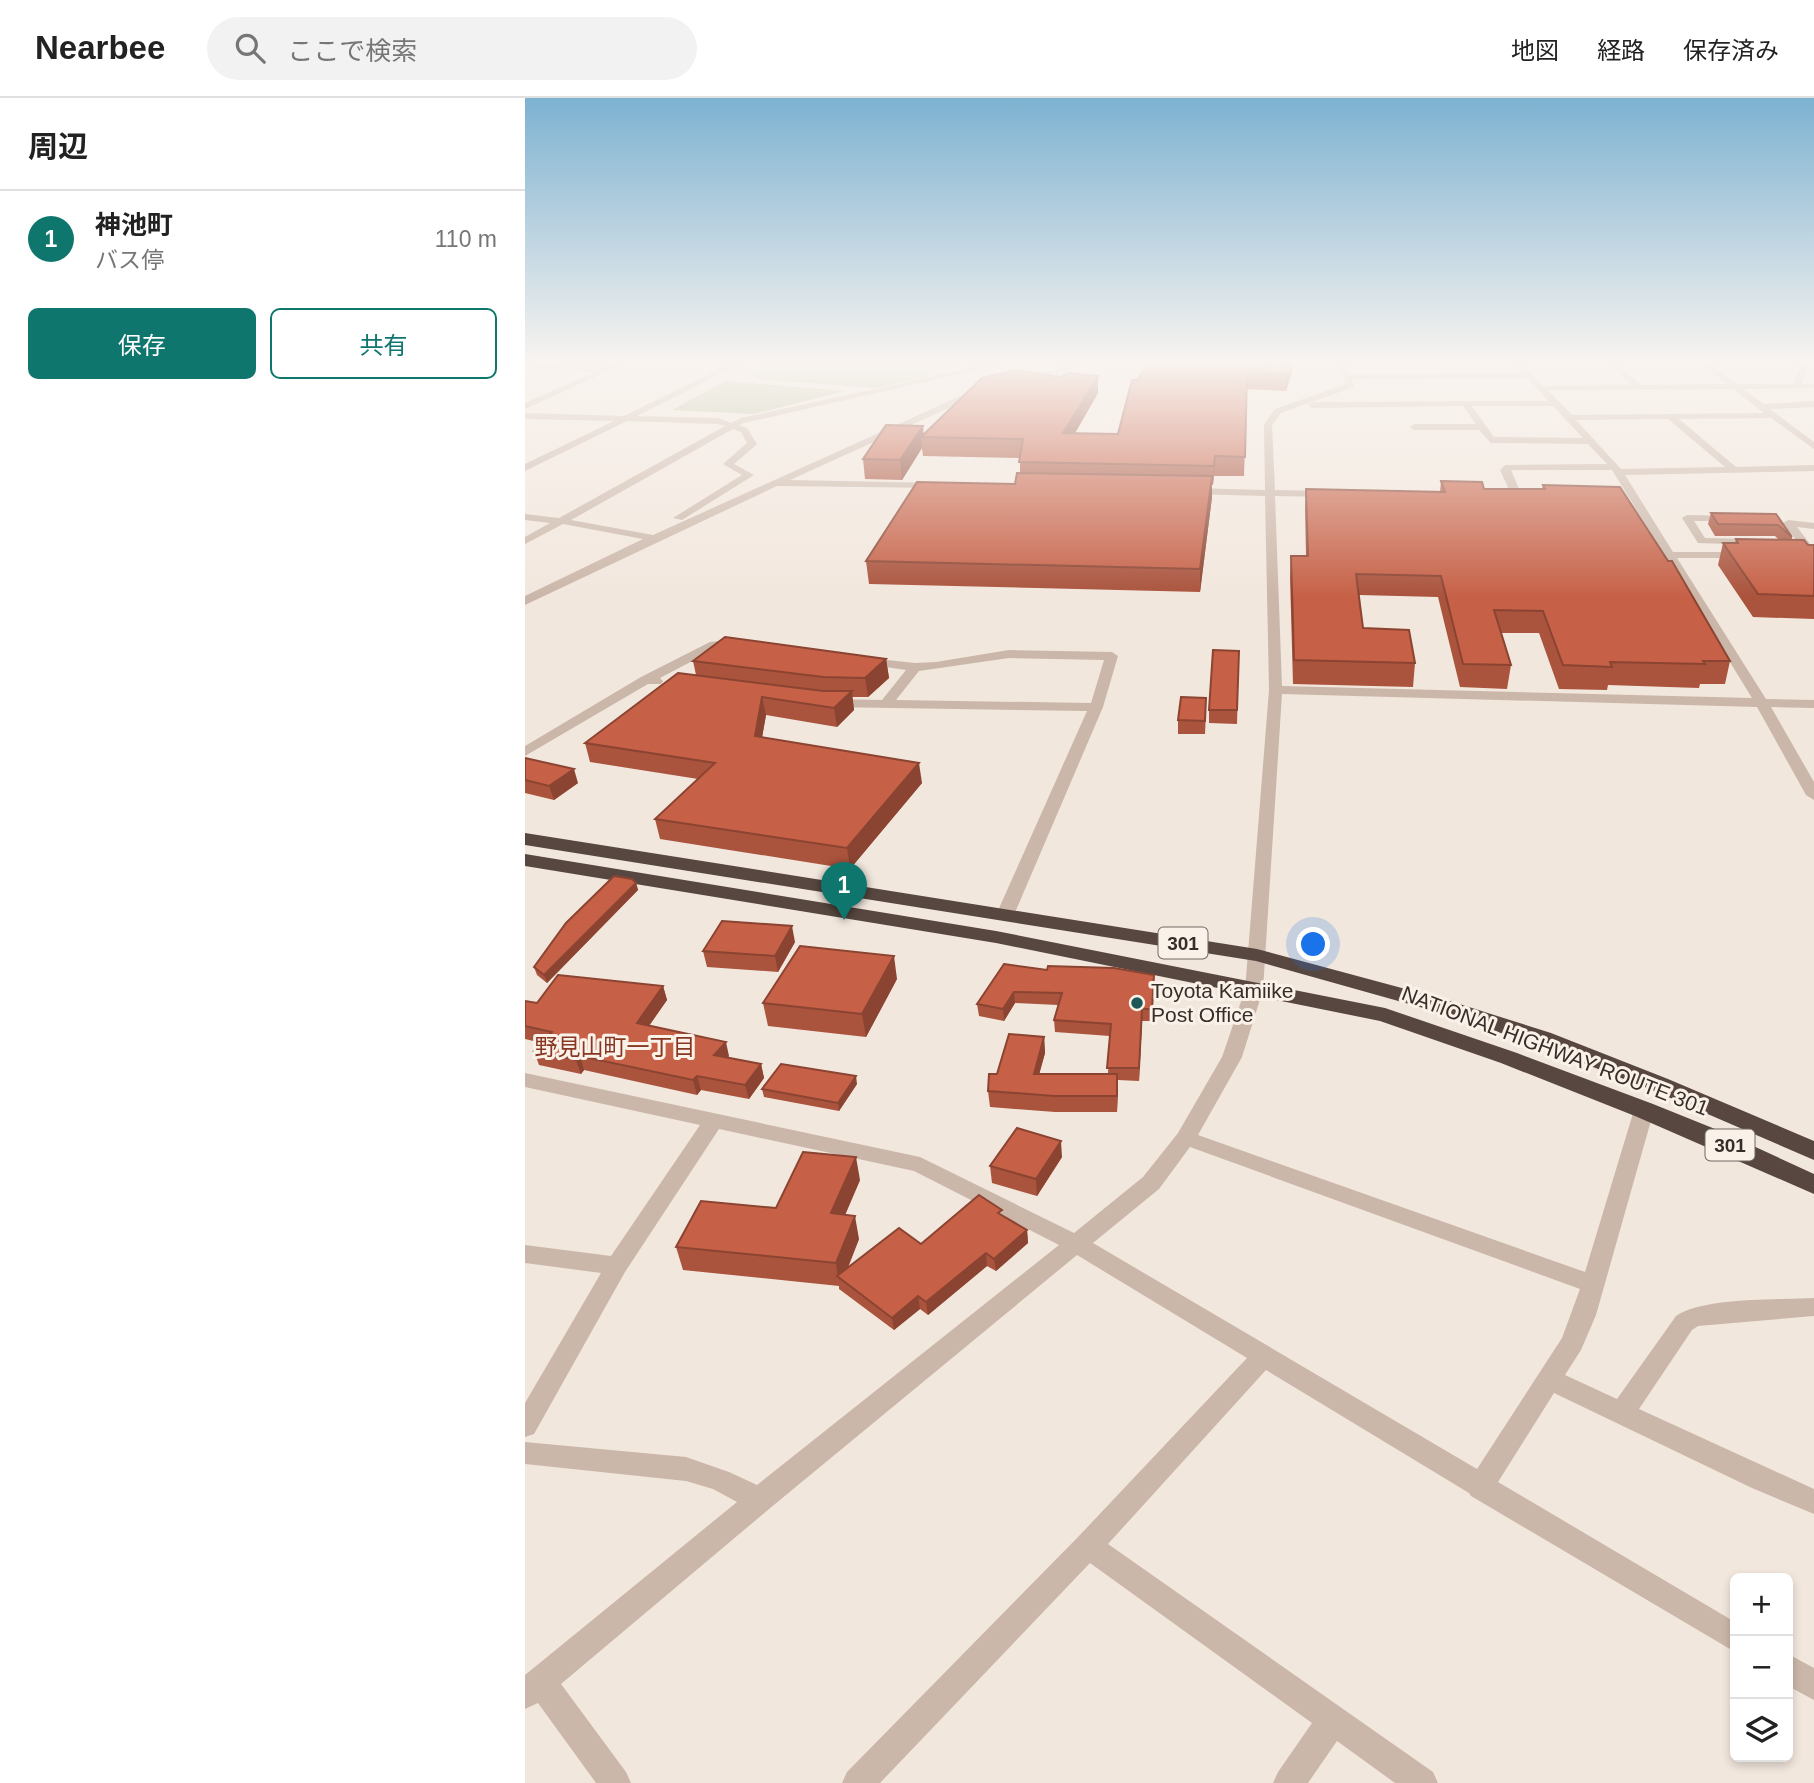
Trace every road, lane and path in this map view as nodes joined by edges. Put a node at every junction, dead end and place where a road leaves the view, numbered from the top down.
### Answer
1 (583, 440) edge
2 (708, 440) edge
3 (750, 440) edge
4 (873, 440) edge
5 (1268, 440) edge
6 (1491, 440) edge
7 (1698, 440) edge
8 (1591, 441) joint
9 (525, 468) edge
10 (1814, 468) edge
11 (1616, 469) junction
12 (1734, 470) junction
13 (778, 483) junction
14 (955, 486) edge
15 (1174, 491) edge
16 (1270, 493) junction
17 (1338, 494) edge
18 (1503, 496) edge
19 (1517, 496) junction
20 (1530, 496) edge
21 (1621, 498) edge
22 (1635, 498) junction
23 (525, 517) edge
24 (1738, 519) edge
25 (561, 521) junction
26 (1814, 526) edge
27 (651, 537) junction
28 (525, 541) edge
29 (1775, 542) edge
30 (1671, 555) junction
31 (1760, 555) edge
32 (1795, 555) edge
33 (1814, 556) edge
34 (525, 601) edge
35 (749, 643) edge
36 (846, 657) edge
37 (915, 667) junction
38 (646, 680) junction
39 (674, 684) edge
40 (1276, 690) junction
41 (813, 701) edge
42 (1762, 703) junction
43 (886, 704) junction
44 (1814, 704) edge
45 (1096, 707) junction
46 (525, 752) edge
47 (1814, 795) edge
48 (525, 839) edge
49 (525, 860) edge
50 (1005, 915) junction
51 (1257, 955) junction
52 (1254, 990) junction
53 (525, 1080) edge
54 (1644, 1110) junction
55 (713, 1120) junction
56 (1187, 1138) junction
57 (1814, 1151) edge
58 (1814, 1185) edge
59 (1077, 1244) junction
60 (525, 1254) edge
61 (617, 1266) junction
62 (1591, 1284) junction
63 (1814, 1307) edge
64 (1263, 1357) junction
65 (1548, 1378) junction
66 (1623, 1412) junction
67 (525, 1426) edge
68 (525, 1453) edge
69 (1480, 1488) junction
70 (759, 1500) junction
71 (1814, 1503) edge
72 (1088, 1546) junction
73 (1732, 1636) edge
74 (1793, 1672) edge
75 (1814, 1685) edge
76 (533, 1688) edge
77 (1334, 1719) junction
78 (615, 1783) edge
79 (858, 1783) edge
80 (1289, 1783) edge
81 (1422, 1783) edge

1 - 9 street
2 - 25 street
3 - 27 street
4 - 13 street
5 - 16 street
6 - 8 street
7 - 12 street
8 - 11 street
10 - 12 street
11 - 12 street
11 - 19 street
11 - 22 street
13 - 14 street
13 - 27 street
15 - 16 street
16 - 17 street
16 - 40 street
18 - 19 street
19 - 20 street
21 - 22 street
22 - 30 street
23 - 25 street
24 - 29 street
25 - 27 street
25 - 28 street
26 - 33 street
27 - 34 street
30 - 31 street
30 - 42 street
32 - 33 street
35 - 38 street
36 - 37 street
37 - 43 street
37 - 45 street
38 - 39 street
38 - 46 street
40 - 42 street
40 - 51 street
41 - 43 street
42 - 44 street
42 - 47 street
43 - 45 street
45 - 50 street
48 - 50 highway, NATIONAL HIGHWAY ROUTE 301 / 301
49 - 52 highway, NATIONAL HIGHWAY ROUTE 301 / 301
50 - 51 highway, NATIONAL HIGHWAY ROUTE 301 / 301
51 - 52 street
51 - 57 highway, NATIONAL HIGHWAY ROUTE 301 / 301
52 - 54 highway, NATIONAL HIGHWAY ROUTE 301 / 301
52 - 56 street
53 - 55 street
54 - 58 highway, NATIONAL HIGHWAY ROUTE 301 / 301
54 - 62 street
55 - 59 street
55 - 61 street
56 - 59 street
56 - 62 street
59 - 64 street
59 - 70 street
60 - 61 street
61 - 67 street
62 - 65 street
63 - 66 street
64 - 69 street
64 - 72 street
65 - 66 street
65 - 69 street
66 - 71 street
68 - 70 street
69 - 73 street
70 - 76 street
72 - 77 street
72 - 79 street
74 - 75 street
76 - 78 street
77 - 80 street
77 - 81 street

